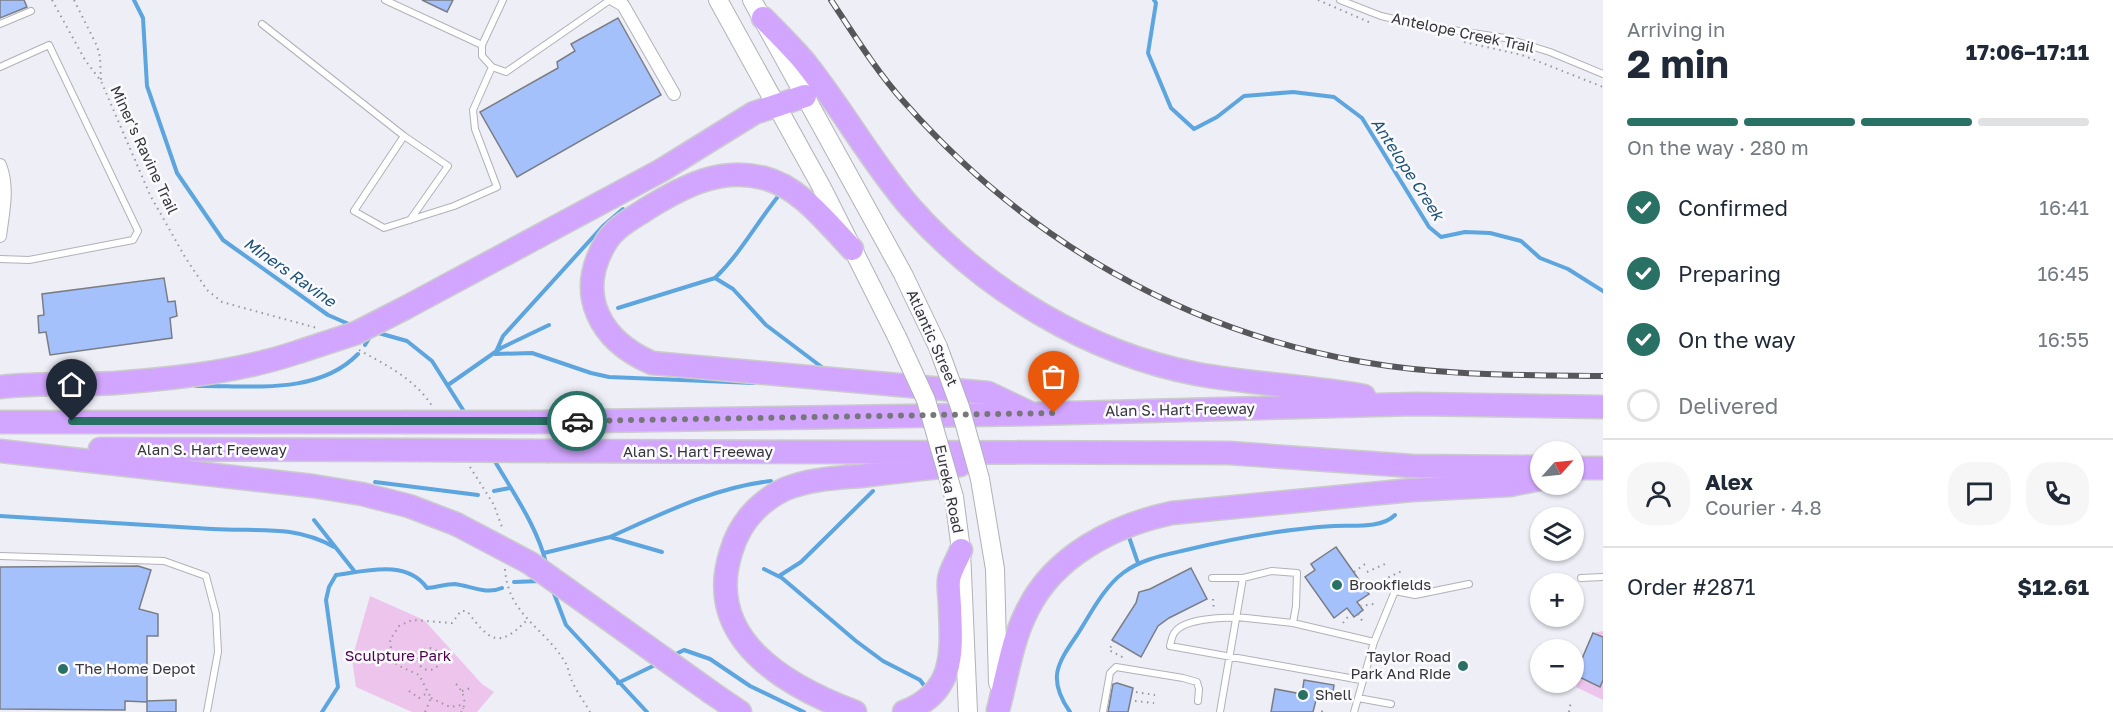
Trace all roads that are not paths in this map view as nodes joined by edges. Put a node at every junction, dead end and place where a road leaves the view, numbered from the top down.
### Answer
1 (385, 0) edge
2 (503, 0) edge
3 (612, 0) edge
4 (718, 0) edge
5 (1340, 0) edge
6 (758, 9) edge
7 (31, 11) dead end
8 (0, 24) edge
9 (262, 24) dead end
10 (482, 45) junction
11 (492, 67) junction
12 (0, 68) edge
13 (1603, 74) edge
14 (674, 94) dead end
15 (805, 96) junction
16 (776, 106) junction
17 (404, 136) junction
18 (0, 165) edge
19 (410, 220) junction
20 (0, 236) edge
21 (852, 249) junction
22 (0, 259) edge
23 (0, 387) edge
24 (1416, 404) junction
25 (1603, 407) edge
26 (1032, 414) junction
27 (0, 422) edge
28 (0, 450) edge
29 (1071, 453) junction
30 (1530, 467) edge
31 (1584, 468) edge
32 (1602, 468) edge
33 (1584, 471) edge
34 (1530, 481) edge
35 (962, 550) junction
36 (0, 556) edge
37 (1603, 577) edge
38 (1212, 578) dead end
39 (1243, 578) junction
40 (1584, 578) edge
41 (1469, 584) dead end
42 (1236, 617) junction
43 (1293, 623) junction
44 (1374, 642) junction
45 (1230, 656) junction
46 (1361, 680) junction
47 (1358, 698) junction
48 (1198, 701) dead end
49 (1391, 704) dead end
50 (998, 711) edge
51 (207, 712) edge
52 (740, 712) edge
53 (855, 712) edge
54 (904, 712) edge
55 (968, 712) edge
56 (1103, 712) edge
57 (1220, 712) edge
58 (1354, 712) edge

1 - 10 lane
2 - 10 lane
3 - 11 lane
3 - 14 street
4 - 16 main road
5 - 13 lane
6 - 15 main road, Atlantic Street
6 - 24 highway
7 - 8 lane
9 - 17 lane
10 - 11 lane
11 - 19 lane
12 - 22 lane
15 - 16 highway
15 - 50 main road, Atlantic Street, bridge
16 - 21 main road
16 - 23 highway, bridge
17 - 19 lane
17 - 19 lane
18 - 20 street
21 - 26 highway
21 - 35 main road, Eureka Road, bridge
24 - 25 highway, Alan S. Hart Freeway
24 - 26 highway, Alan S. Hart Freeway
26 - 27 highway, Alan S. Hart Freeway, bridge
28 - 29 highway, Alan S. Hart Freeway, bridge
28 - 52 highway, bridge
29 - 30 highway, Alan S. Hart Freeway
29 - 53 highway
31 - 32 highway
32 - 33 highway
34 - 50 highway
35 - 54 highway
35 - 55 main road, Eureka Road
36 - 51 lane
37 - 40 lane
38 - 39 lane
39 - 42 lane
39 - 43 lane
41 - 44 lane
42 - 43 lane
42 - 45 lane
42 - 45 lane
43 - 44 lane
44 - 46 lane
45 - 46 lane
45 - 57 lane
46 - 47 lane
47 - 49 lane
47 - 58 lane
48 - 56 lane

